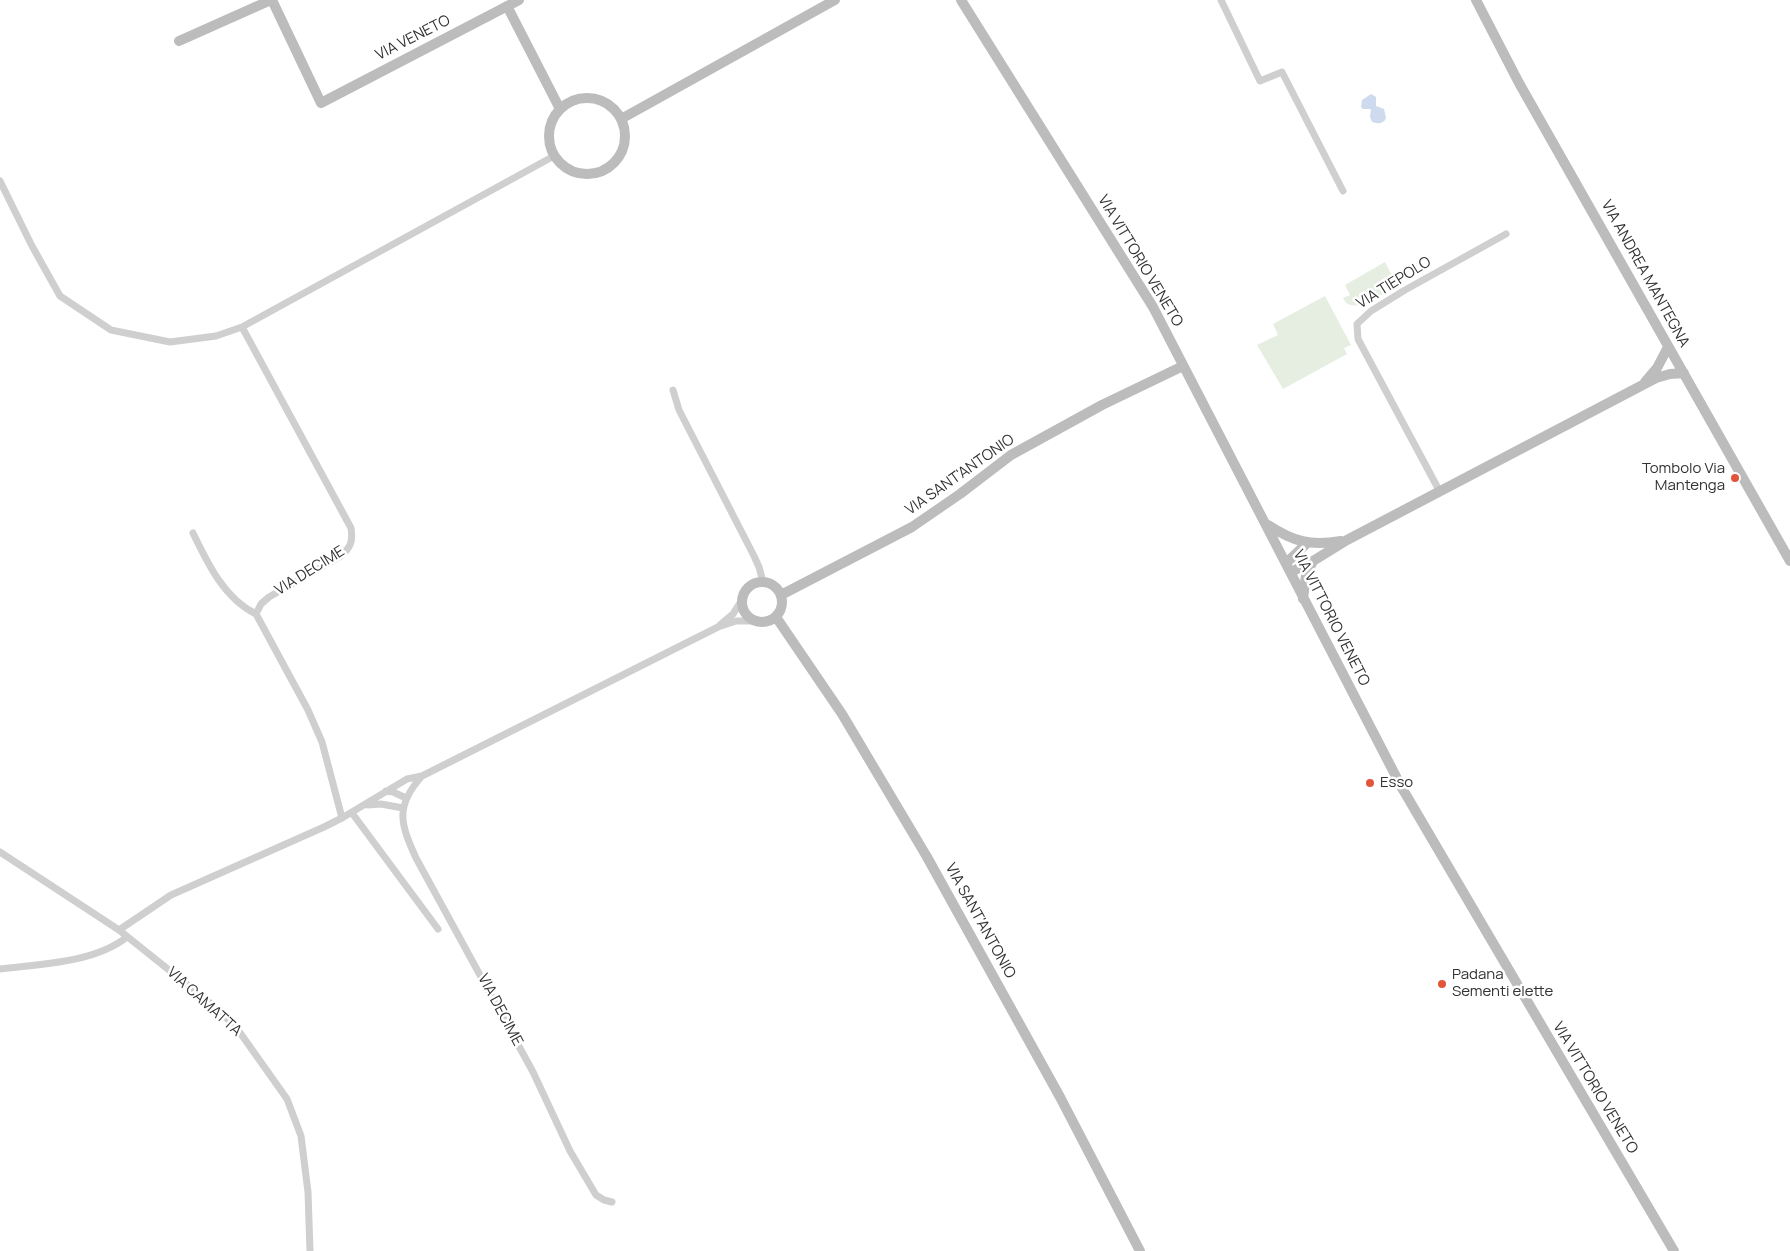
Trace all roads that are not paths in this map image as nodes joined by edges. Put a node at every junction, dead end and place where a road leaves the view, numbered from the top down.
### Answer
1 (271, 0) edge
2 (519, 0) edge
3 (835, 0) edge
4 (961, 0) edge
5 (1221, 0) edge
6 (1476, 0) edge
7 (507, 6) junction
8 (179, 41) dead end
9 (560, 109) junction
10 (621, 119) junction
11 (554, 156) junction
12 (0, 181) edge
13 (1343, 191) dead end
14 (1506, 234) dead end
15 (242, 328) junction
16 (1668, 347) junction
17 (1183, 366) junction
18 (1680, 367) junction
19 (1657, 368) junction
20 (1639, 388) junction
21 (672, 390) dead end
22 (1440, 492) junction
23 (1266, 524) junction
24 (193, 533) dead end
25 (1347, 540) junction
26 (1306, 544) junction
27 (1313, 561) junction
28 (1790, 561) edge
29 (1289, 568) junction
30 (763, 582) junction
31 (781, 595) junction
32 (742, 600) junction
33 (1303, 600) junction
34 (256, 614) junction
35 (776, 617) junction
36 (756, 621) junction
37 (718, 627) junction
38 (422, 776) junction
39 (386, 791) junction
40 (406, 798) junction
41 (363, 806) junction
42 (403, 808) junction
43 (352, 813) junction
44 (342, 818) junction
45 (0, 852) edge
46 (438, 929) dead end
47 (119, 930) junction
48 (127, 937) junction
49 (0, 969) edge
50 (612, 1202) dead end
51 (310, 1251) edge
52 (1140, 1251) edge
53 (1674, 1251) edge

1 - 7 street, VIA VENETO
1 - 8 street
2 - 7 street, VIA VENETO
3 - 10 street
4 - 17 street, VIA VITTORIO VENETO
5 - 13 street
6 - 16 street, VIA ANDREA MANTEGNA
7 - 9 street
9 - 10 street
9 - 11 street
10 - 11 street
11 - 15 street
12 - 15 street
14 - 22 street, VIA TIEPOLO
15 - 34 street, VIA DECIME
16 - 18 street, VIA ANDREA MANTEGNA
16 - 19 street
17 - 23 street, VIA VITTORIO VENETO
17 - 31 street, VIA SANT'ANTONIO
18 - 19 street
18 - 20 street
18 - 28 street, VIA ANDREA MANTEGNA
19 - 20 street
20 - 22 street
21 - 30 street
22 - 25 street
23 - 26 street
23 - 29 street, VIA VITTORIO VENETO
24 - 34 street
25 - 26 street
25 - 27 street
26 - 29 street
27 - 29 street
27 - 33 street
29 - 33 street, VIA VITTORIO VENETO
30 - 31 street
30 - 32 street
31 - 35 street
32 - 36 street
32 - 37 street, VIA DECIME
33 - 53 street, VIA VITTORIO VENETO
34 - 44 street
35 - 36 street
35 - 52 street, VIA SANT'ANTONIO
36 - 37 street, VIA DECIME
37 - 38 street, VIA DECIME
38 - 39 street, VIA DECIME
38 - 40 street, VIA DECIME
39 - 40 street
39 - 41 street, VIA DECIME
40 - 42 street, VIA DECIME
41 - 42 street
41 - 43 street, VIA DECIME
42 - 50 street, VIA DECIME
43 - 44 street, VIA DECIME
43 - 46 street
44 - 47 street, VIA DECIME
45 - 47 street, VIA CAMATTA
47 - 48 street, VIA CAMATTA
48 - 49 street
48 - 51 street, VIA CAMATTA

